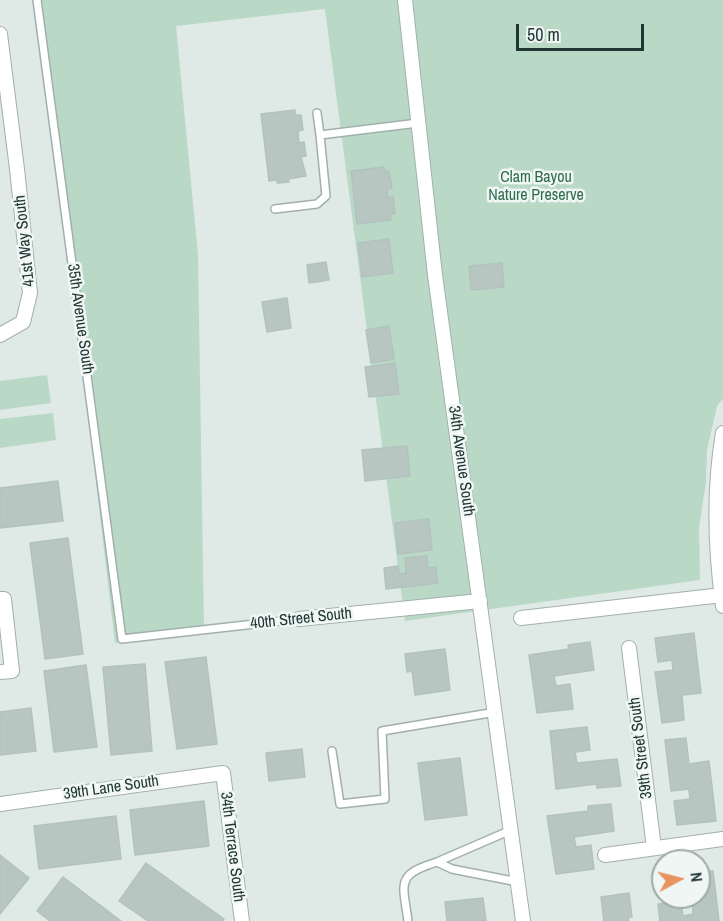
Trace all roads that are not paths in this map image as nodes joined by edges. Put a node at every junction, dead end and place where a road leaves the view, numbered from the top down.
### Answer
1 (37, 0) edge
2 (405, 0) edge
3 (0, 34) edge
4 (316, 113) dead end
5 (418, 123) junction
6 (320, 135) junction
7 (275, 209) dead end
8 (0, 336) edge
9 (723, 433) edge
10 (0, 599) edge
11 (480, 601) junction
12 (722, 601) edge
13 (521, 618) dead end
14 (299, 619) joint
15 (122, 639) joint
16 (629, 648) dead end
17 (0, 672) edge
18 (496, 712) junction
19 (332, 751) dead end
20 (223, 773) joint
21 (0, 804) edge
22 (511, 830) junction
23 (723, 839) edge
24 (654, 848) junction
25 (605, 855) dead end
26 (437, 862) junction
27 (518, 882) junction
28 (242, 921) edge
29 (408, 921) edge
30 (523, 921) edge

1 - 15 lane, 35th Avenue South
2 - 5 street, 34th Avenue South
3 - 8 street, 41st Way South
4 - 6 lane
5 - 6 lane
5 - 11 street, 34th Avenue South
6 - 7 lane
9 - 12 street
10 - 17 street
11 - 14 street, 40th Street South
11 - 18 street, 34th Avenue South
12 - 13 street
14 - 15 lane, 40th Street South
16 - 24 street, 39th Street South
18 - 19 lane
18 - 22 street, 34th Avenue South
20 - 21 street, 39th Lane South
20 - 28 street, 34th Terrace South
22 - 26 lane
22 - 27 street, 34th Avenue South
23 - 24 street
24 - 25 street
26 - 27 lane
26 - 29 lane
27 - 30 street, 34th Avenue South

